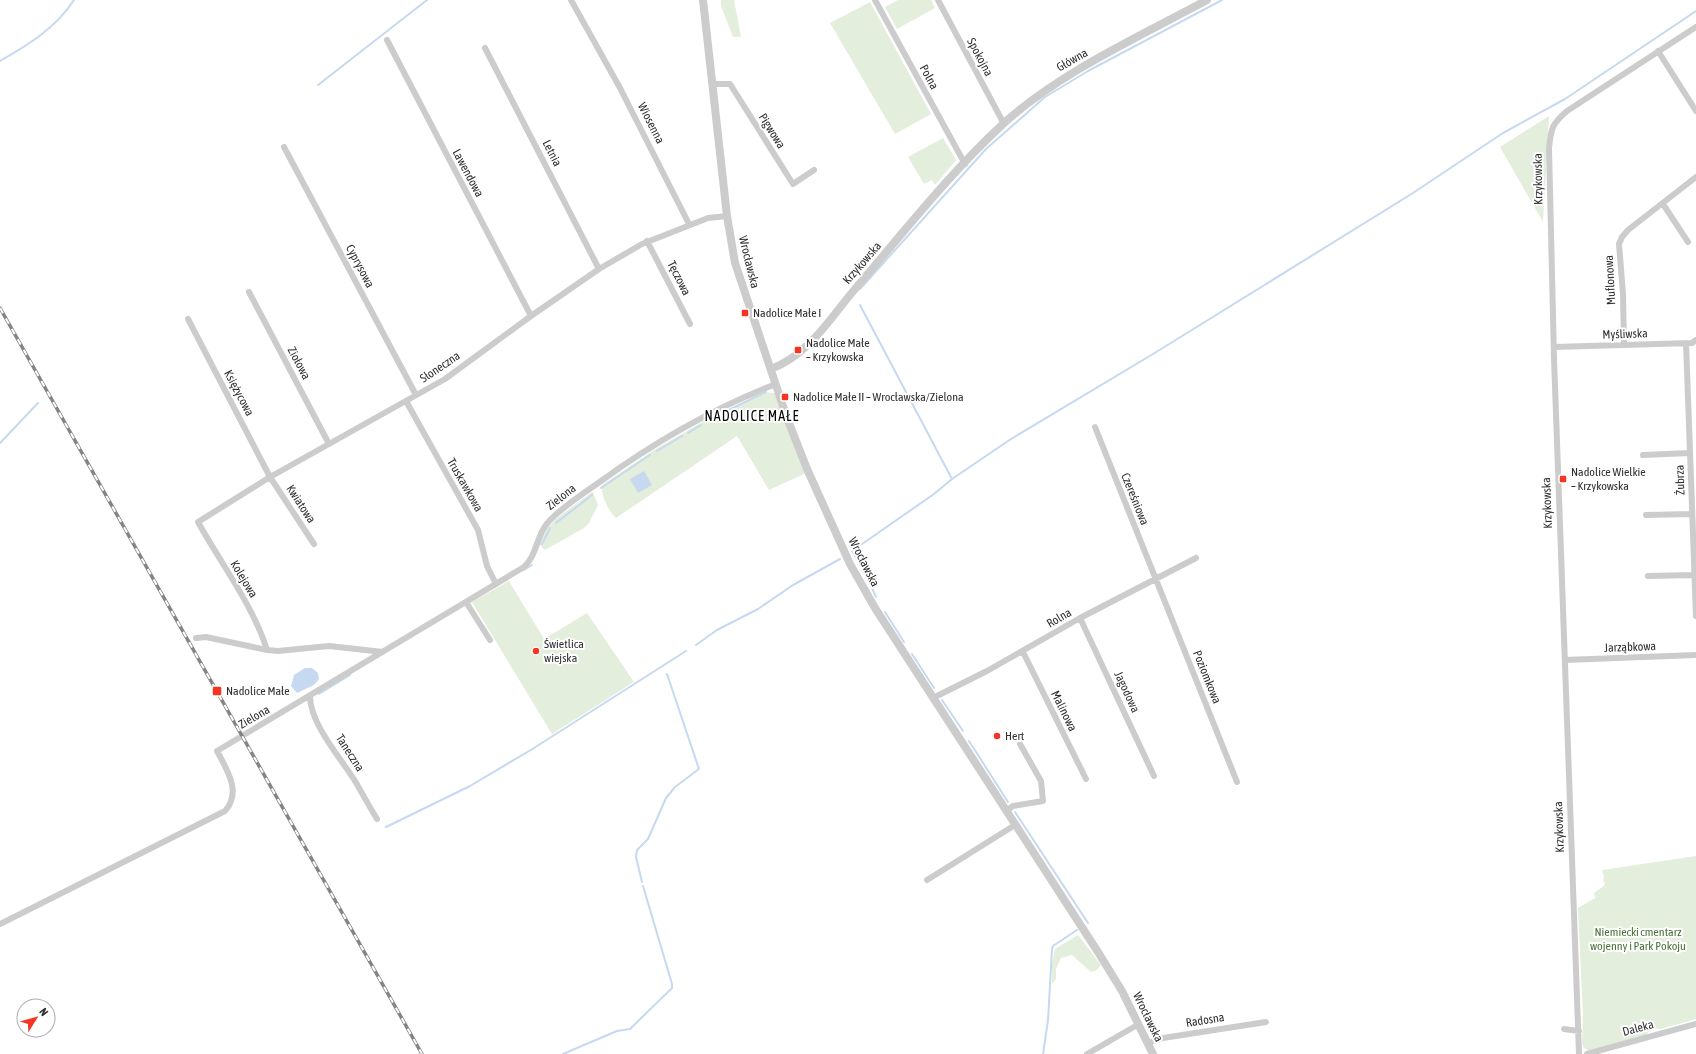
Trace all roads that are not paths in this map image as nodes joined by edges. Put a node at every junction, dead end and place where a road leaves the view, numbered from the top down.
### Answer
1 (571, 0) edge
2 (703, 0) edge
3 (875, 0) edge
4 (938, 0) edge
5 (1207, 0) edge
6 (1696, 27) edge
7 (387, 40) dead end
8 (485, 48) dead end
9 (1658, 51) junction
10 (712, 84) junction
11 (1696, 111) edge
12 (1004, 124) junction
13 (284, 147) dead end
14 (965, 164) junction
15 (814, 170) dead end
16 (1696, 178) edge
17 (1663, 204) junction
18 (727, 216) junction
19 (690, 224) junction
20 (647, 241) junction
21 (1688, 242) dead end
22 (599, 269) junction
23 (250, 292) dead end
24 (530, 316) junction
25 (188, 319) dead end
26 (690, 324) dead end
27 (1693, 343) edge
28 (1624, 345) junction
29 (1554, 347) junction
30 (771, 369) junction
31 (776, 384) junction
32 (416, 395) junction
33 (406, 401) junction
34 (1095, 427) dead end
35 (329, 444) junction
36 (1690, 453) junction
37 (1643, 455) dead end
38 (270, 477) junction
39 (1692, 514) junction
40 (1646, 515) dead end
41 (198, 522) joint
42 (314, 544) dead end
43 (1196, 558) dead end
44 (1695, 575) junction
45 (1648, 576) dead end
46 (1155, 580) junction
47 (496, 584) junction
48 (466, 602) junction
49 (1696, 616) edge
50 (1080, 618) junction
51 (196, 638) dead end
52 (490, 640) dead end
53 (267, 650) junction
54 (383, 652) junction
55 (1023, 652) junction
56 (1696, 655) edge
57 (1565, 660) junction
58 (310, 697) junction
59 (934, 701) junction
60 (1020, 744) dead end
61 (1154, 776) dead end
62 (1086, 779) dead end
63 (1238, 782) dead end
64 (1006, 811) junction
65 (377, 819) dead end
66 (1015, 825) junction
67 (927, 880) dead end
68 (0, 924) edge
69 (1266, 1022) dead end
70 (1139, 1024) junction
71 (1696, 1024) edge
72 (1564, 1029) dead end
73 (1578, 1031) junction
74 (1148, 1043) junction
75 (1087, 1054) edge
76 (1153, 1054) edge
77 (1579, 1054) edge
78 (1587, 1054) edge

1 - 19 street, Wiosenna
2 - 10 street, Wrocławska
3 - 14 street, Polna
4 - 12 street, Spokojna
5 - 12 street, Główna
6 - 9 street, Krzykowska
7 - 24 street, Lawendowa
8 - 22 street, Letnia
9 - 11 street
9 - 29 street, Krzykowska
10 - 15 street, Pigwowa
10 - 18 street, Wrocławska
12 - 14 street, Główna
13 - 32 street, Cyprysowa
14 - 30 street, Krzykowska
16 - 17 street, Muflonowa
17 - 21 street
17 - 28 street, Muflonowa
18 - 19 street
18 - 30 street, Wrocławska
19 - 20 street, Słoneczna
20 - 22 street, Słoneczna
20 - 26 street, Tęczowa
22 - 24 street, Słoneczna
23 - 35 street, Ziołowa
24 - 32 street, Słoneczna
25 - 38 street, Księżycowa
27 - 28 street, Myśliwska
27 - 36 street, Żubrza
28 - 29 street, Myśliwska
29 - 57 street, Krzykowska
30 - 31 street, Wrocławska
31 - 47 street, Zielona
31 - 59 street, Wrocławska
32 - 33 street, Słoneczna
33 - 35 street, Słoneczna
33 - 47 street, Truskawkowa
34 - 46 street, Czereśniowa
35 - 38 street, Słoneczna
36 - 37 street
36 - 39 street, Żubrza
38 - 41 street, Słoneczna
38 - 42 street, Kwiatowa
39 - 40 street
39 - 44 street, Żubrza
41 - 53 street, Kolejowa
43 - 46 street, Rolna
44 - 45 street
44 - 49 street, Żubrza
46 - 50 street, Rolna
46 - 63 street, Poziomkowa
47 - 48 street, Zielona
48 - 52 street
48 - 54 street, Zielona
50 - 55 street, Rolna
50 - 61 street, Jagodowa
51 - 53 street
53 - 54 street
54 - 58 street, Zielona
55 - 59 street, Rolna
55 - 62 street, Malinowa
56 - 57 street, Jarząbkowa
57 - 73 street, Krzykowska
58 - 65 street, Taneczna
58 - 68 street, Zielona
59 - 64 street, Wrocławska
60 - 64 street
64 - 66 street, Wrocławska
66 - 67 street
66 - 70 street, Wrocławska
69 - 74 street, Radosna
70 - 74 street, Wrocławska
70 - 75 street
71 - 78 street, Daleka
72 - 73 street
73 - 77 street, Krzykowska
74 - 76 street, Wrocławska

